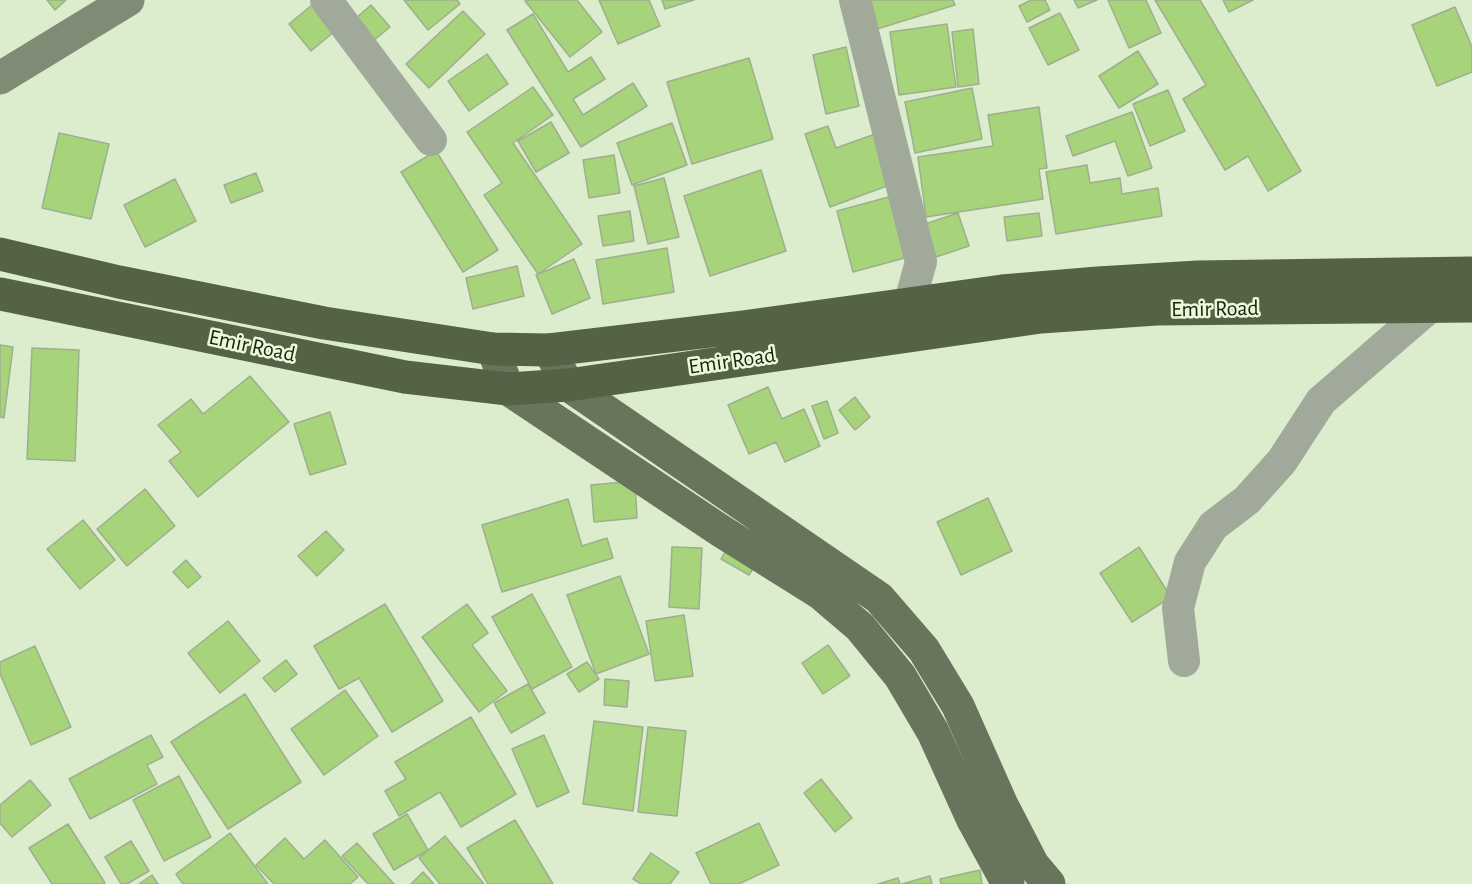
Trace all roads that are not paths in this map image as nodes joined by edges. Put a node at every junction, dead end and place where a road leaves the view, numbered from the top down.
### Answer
1 (128, 0) edge
2 (326, 0) edge
3 (855, 0) edge
4 (0, 78) edge
5 (431, 140) dead end
6 (0, 254) edge
7 (1472, 273) edge
8 (0, 294) edge
9 (909, 305) junction
10 (1431, 306) junction
11 (1472, 306) edge
12 (493, 349) junction
13 (549, 350) junction
14 (568, 385) junction
15 (508, 388) junction
16 (1184, 661) dead end
17 (1026, 879) edge

1 - 4 street
2 - 5 street
3 - 9 street
6 - 12 highway, Emir Road
7 - 9 highway, Emir Road
8 - 15 highway, Emir Road
9 - 13 highway, Emir Road
10 - 11 highway, Emir Road
10 - 14 highway, Emir Road
10 - 16 street
12 - 13 highway, Emir Road
12 - 15 main road
13 - 14 main road
14 - 15 highway, Emir Road
14 - 17 main road
15 - 17 main road

